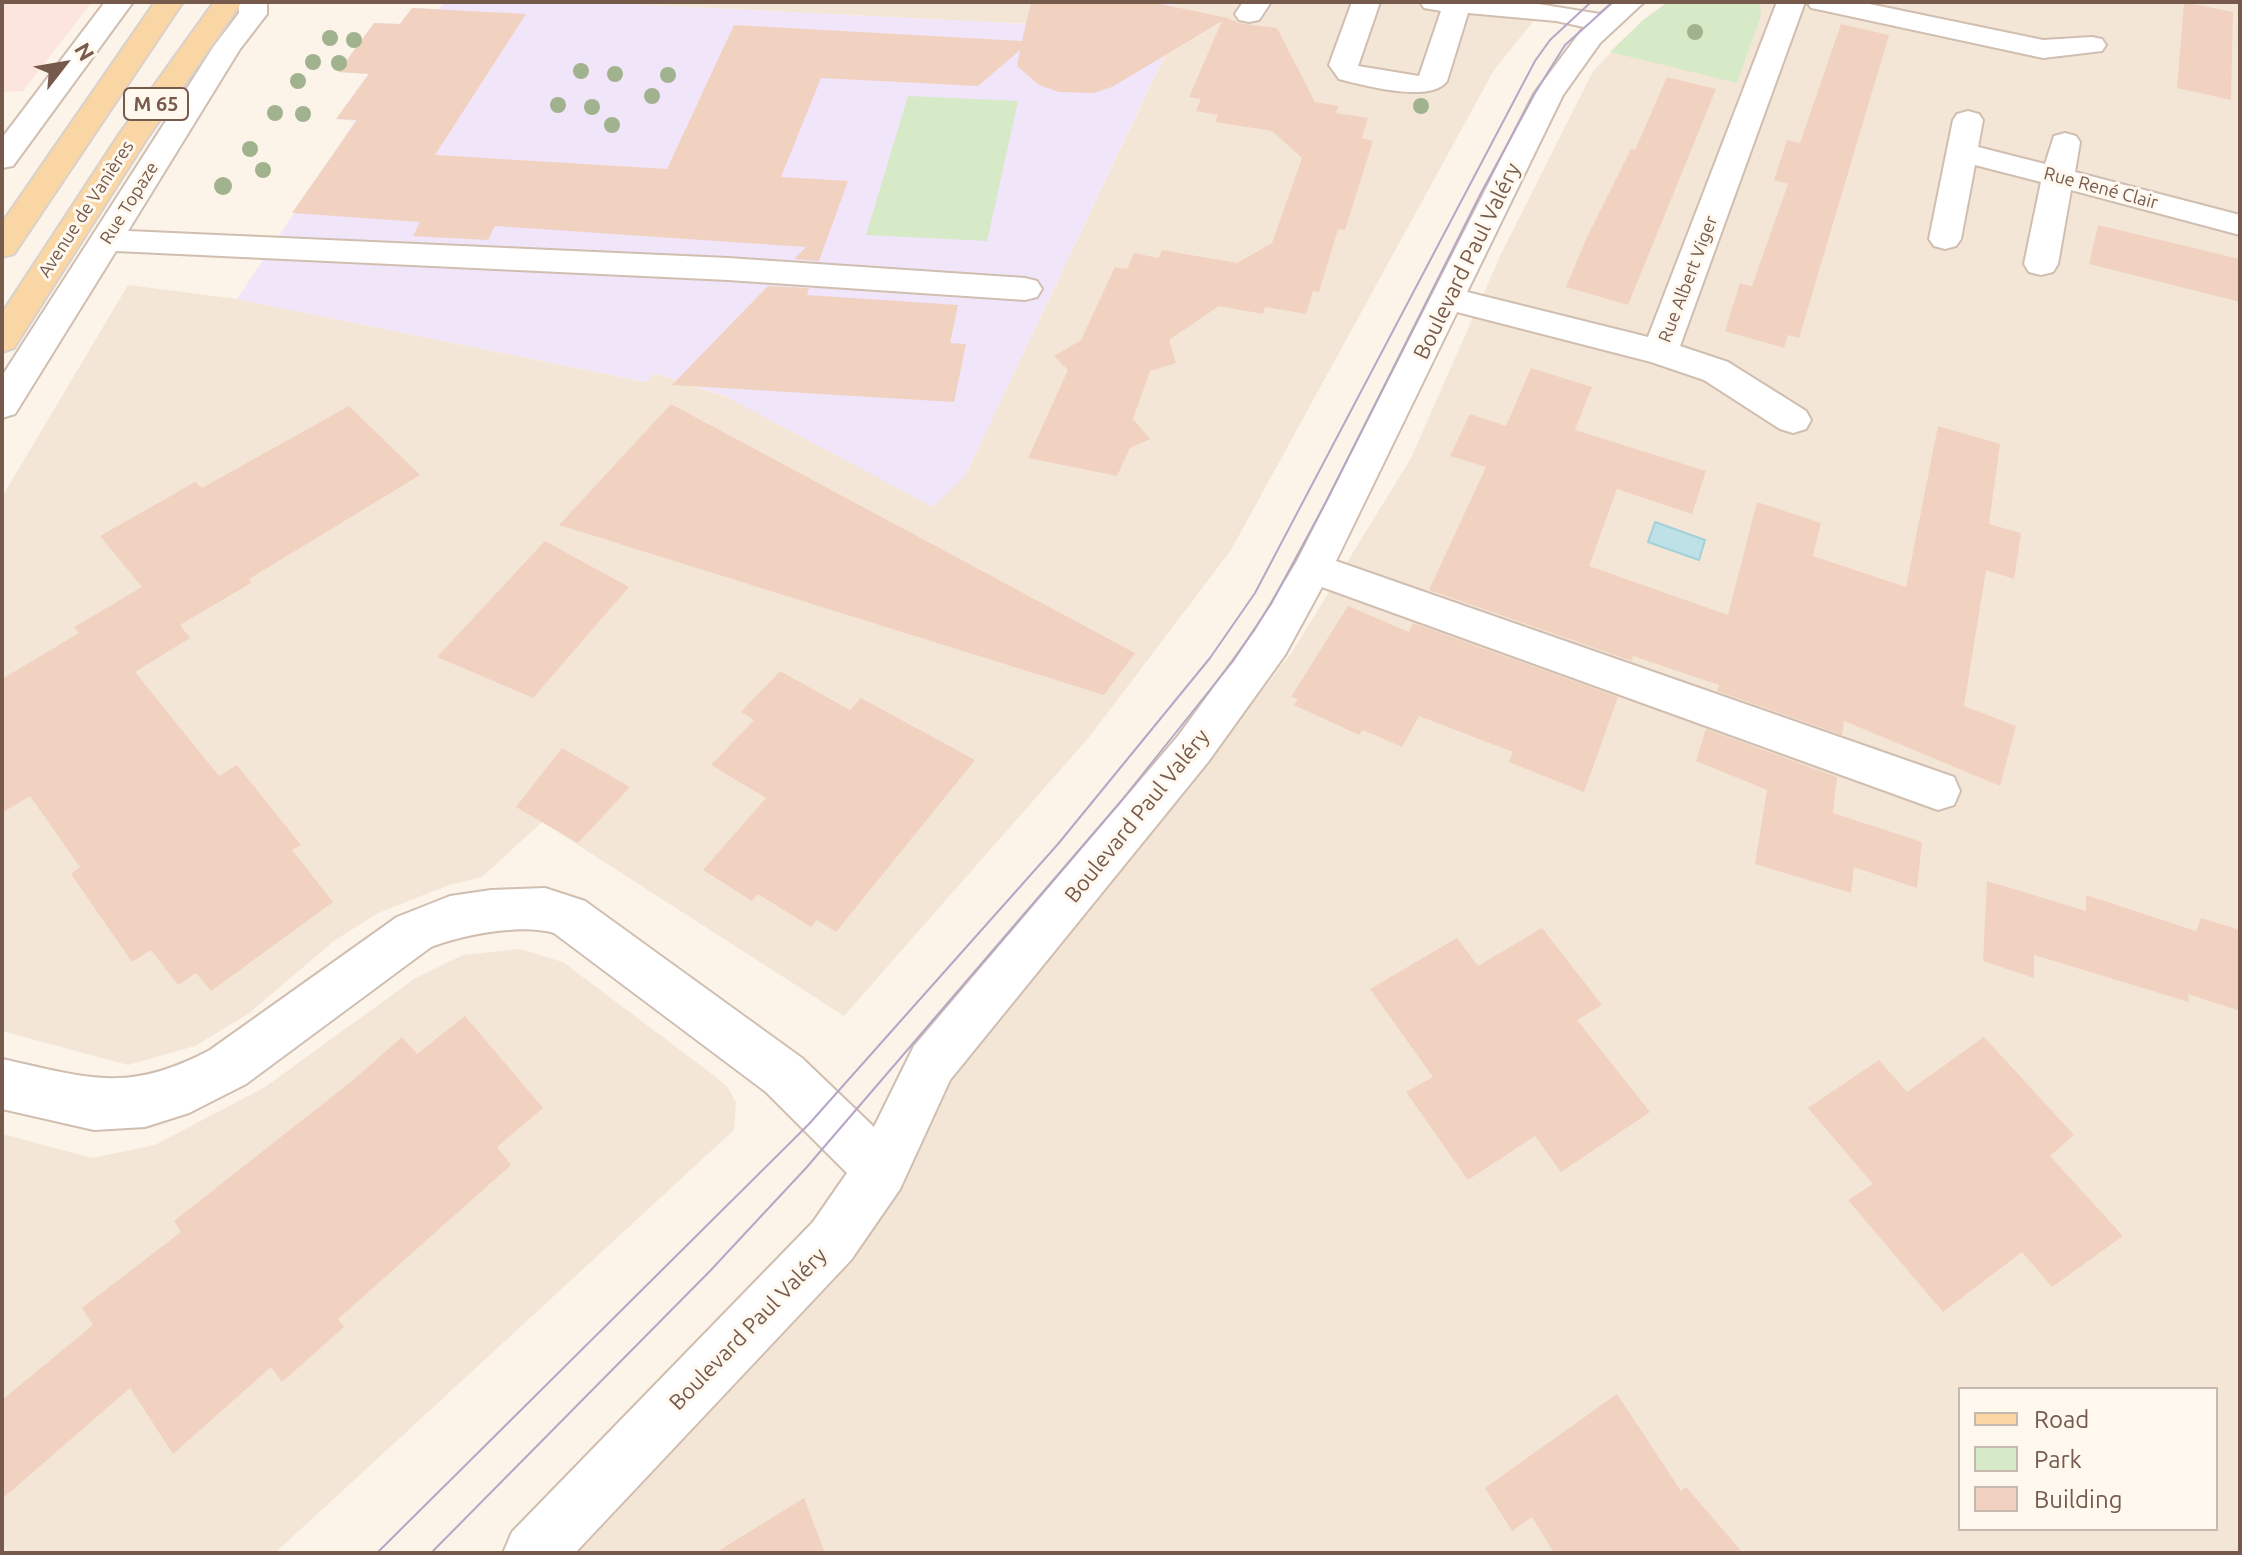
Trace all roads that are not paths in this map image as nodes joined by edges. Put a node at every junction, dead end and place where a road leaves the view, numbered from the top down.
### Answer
1 (119, 2) edge
2 (169, 2) edge
3 (228, 2) edge
4 (253, 2) edge
5 (1366, 2) edge
6 (1791, 2) edge
7 (1821, 2) edge
8 (1445, 3) edge
9 (1921, 12) edge
10 (1617, 13) edge
11 (2092, 45) dead end
12 (1968, 120) dead end
13 (2065, 142) dead end
14 (1962, 152) junction
15 (2, 159) edge
16 (2059, 177) junction
17 (2240, 225) edge
18 (1945, 239) dead end
19 (105, 240) junction
20 (2, 247) edge
21 (2041, 264) dead end
22 (1025, 289) dead end
23 (1449, 299) junction
24 (2, 340) edge
25 (1660, 352) junction
26 (2, 405) edge
27 (1793, 420) dead end
28 (1313, 568) junction
29 (1938, 791) dead end
30 (2, 1084) edge
31 (881, 1170) junction
32 (533, 1553) edge

1 - 15 street
2 - 20 main road, M 65
3 - 24 main road, Avenue de Vanières / M 65
4 - 19 street, Rue Topaze
5 - 8 street
6 - 25 street, Rue Albert Viger
7 - 9 street
8 - 10 street
9 - 11 street
10 - 23 street, Boulevard Paul Valéry
12 - 14 street
13 - 16 street
14 - 16 street, Rue René Clair
14 - 18 street
16 - 17 street, Rue René Clair
16 - 21 street
19 - 22 street
19 - 26 street, Rue Topaze
23 - 25 street, Rue Albert Viger
23 - 28 street, Boulevard Paul Valéry
25 - 27 street
28 - 29 street
28 - 31 street, Boulevard Paul Valéry
30 - 31 street
31 - 32 street, Boulevard Paul Valéry

